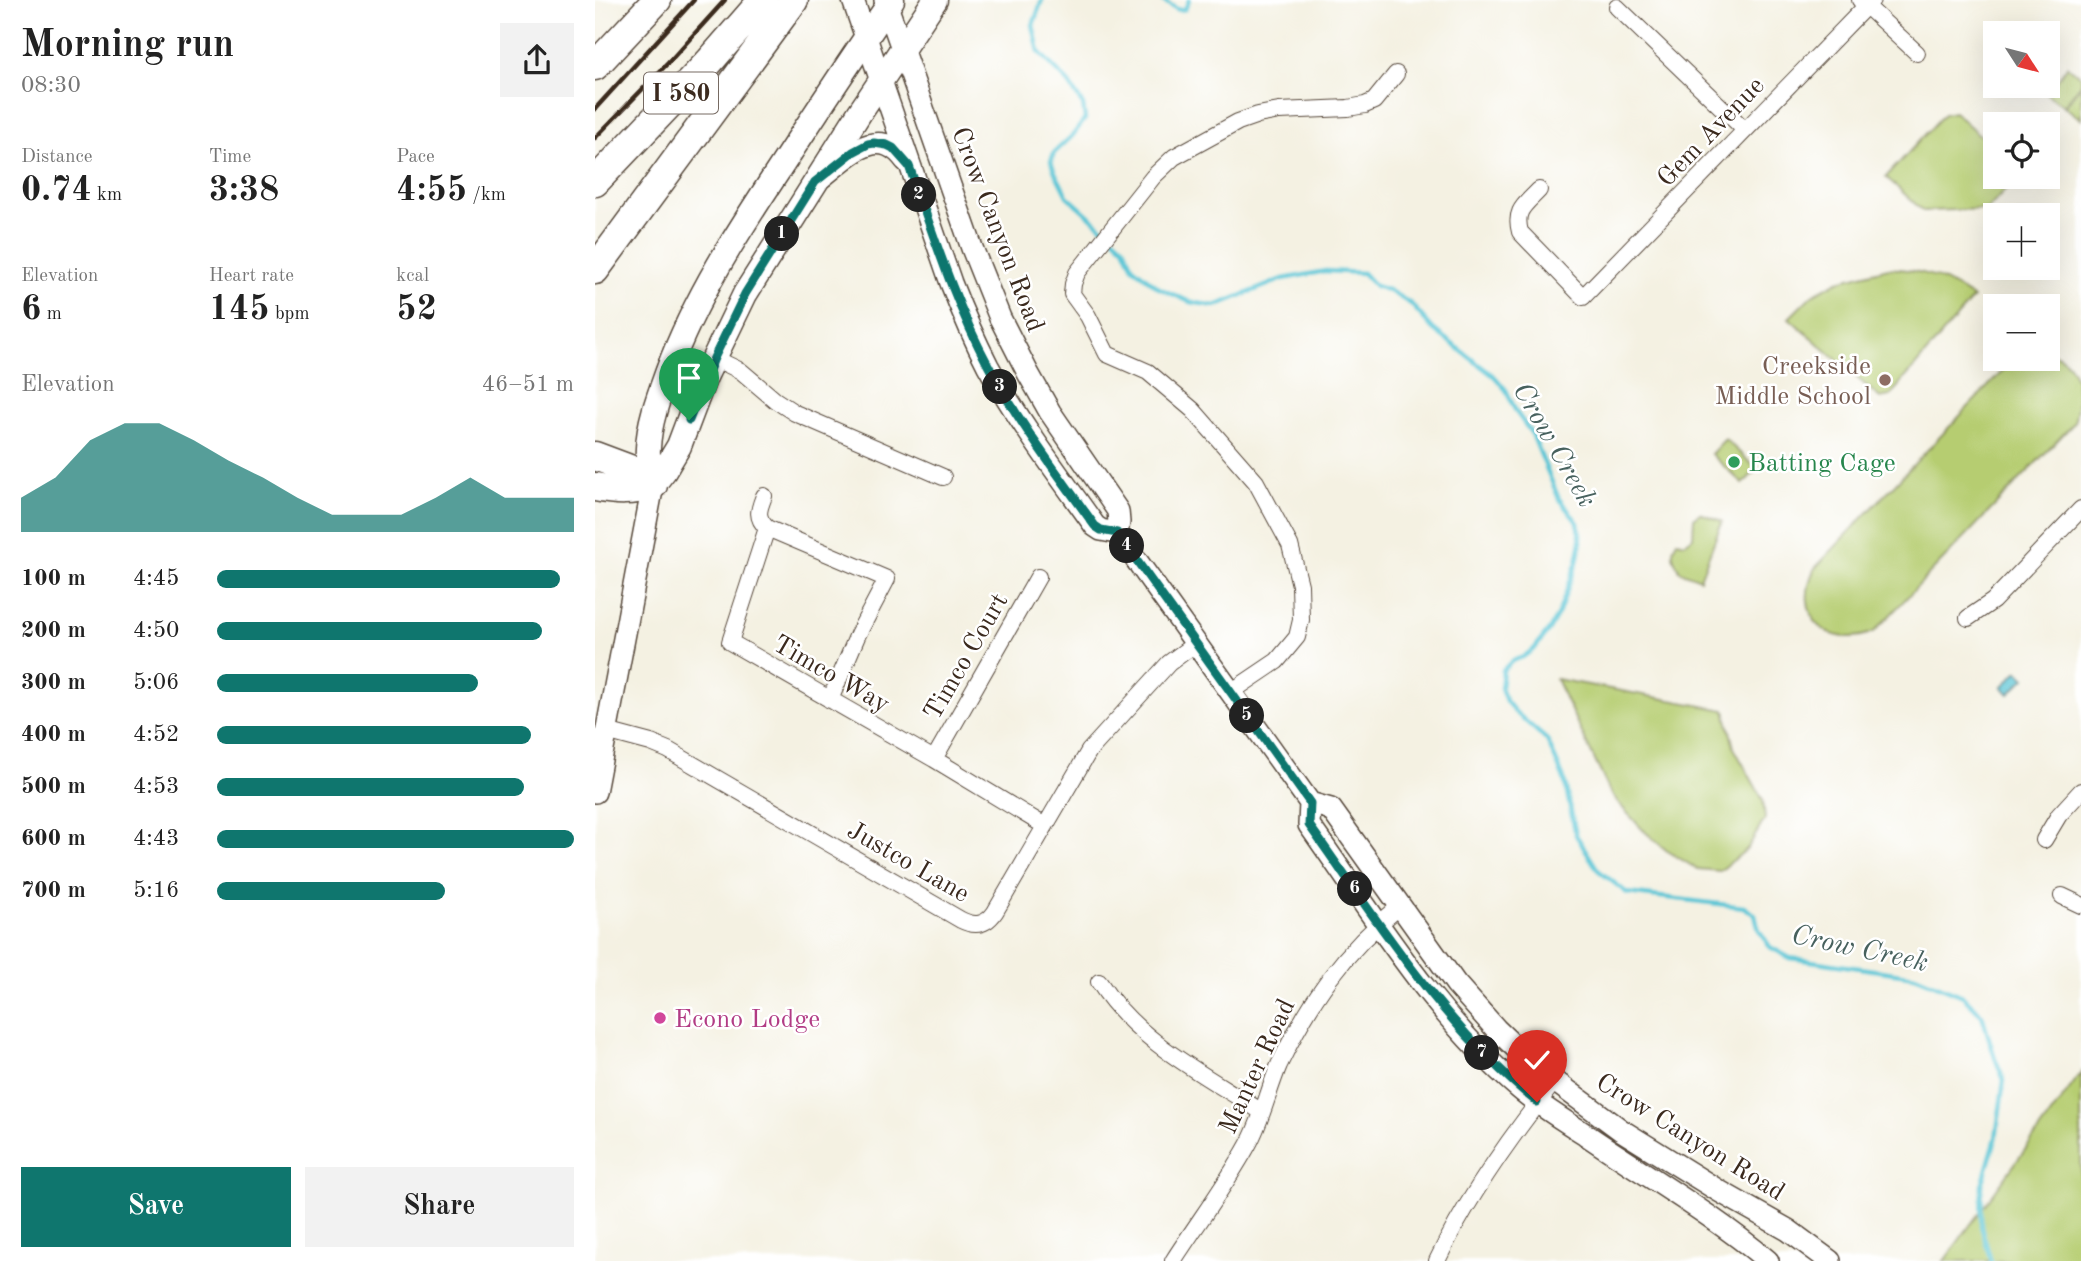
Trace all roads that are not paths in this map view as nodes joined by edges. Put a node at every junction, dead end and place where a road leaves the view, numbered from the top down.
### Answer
1 (657, 0) edge
2 (763, 0) edge
3 (794, 0) edge
4 (853, 0) edge
5 (935, 0) edge
6 (888, 2) edge
7 (1866, 2) edge
8 (1617, 7) dead end
9 (866, 38) junction
10 (902, 49) junction
11 (1917, 53) dead end
12 (595, 66) edge
13 (1396, 74) dead end
14 (880, 81) junction
15 (1745, 130) junction
16 (909, 166) junction
17 (595, 182) edge
18 (815, 182) junction
19 (1539, 190) dead end
20 (595, 270) edge
21 (714, 358) junction
22 (595, 456) edge
23 (943, 477) dead end
24 (653, 485) junction
25 (595, 487) edge
26 (764, 496) dead end
27 (2081, 509) edge
28 (767, 528) junction
29 (1117, 533) junction
30 (1038, 577) dead end
31 (1968, 618) dead end
32 (1196, 643) junction
33 (1231, 692) junction
34 (830, 700) junction
35 (607, 731) junction
36 (935, 759) junction
37 (2081, 790) edge
38 (595, 792) edge
39 (1310, 803) junction
40 (1045, 826) junction
41 (2044, 840) dead end
42 (2062, 896) dead end
43 (2081, 905) edge
44 (1400, 906) junction
45 (1379, 923) junction
46 (1099, 982) dead end
47 (1554, 1082) junction
48 (1537, 1102) junction
49 (1262, 1112) junction
50 (1173, 1261) edge
51 (1437, 1261) edge
52 (1768, 1261) edge
53 (1830, 1261) edge

1 - 12 highway
2 - 17 highway, I 580
3 - 20 highway
4 - 9 main road, Crow Canyon Road
5 - 10 main road
6 - 9 main road
6 - 10 main road, Crow Canyon Road
7 - 11 street
7 - 15 street, Gem Avenue
8 - 15 street
9 - 14 main road, Crow Canyon Road
9 - 24 main road
10 - 14 main road
10 - 29 main road, Crow Canyon Road
13 - 33 street
14 - 16 main road, Crow Canyon Road
14 - 18 main road
15 - 19 street, Gem Avenue
16 - 18 main road
16 - 29 main road, Crow Canyon Road
18 - 21 main road
21 - 23 street
21 - 24 main road
22 - 24 highway
24 - 25 highway
24 - 35 main road
26 - 28 street, Timco Way
27 - 31 street
28 - 34 street, Timco Way
28 - 34 street
29 - 32 main road, Crow Canyon Road
30 - 36 street, Timco Court
32 - 33 main road, Crow Canyon Road
32 - 40 street, Justco Lane
33 - 39 main road, Crow Canyon Road
34 - 36 street, Timco Way
35 - 38 main road
35 - 40 street, Justco Lane
36 - 40 street, Timco Way
37 - 41 street
39 - 44 main road, Crow Canyon Road
39 - 45 main road, Crow Canyon Road
42 - 43 street
44 - 45 street, Manter Road
44 - 47 main road, Crow Canyon Road
45 - 48 main road, Crow Canyon Road
45 - 49 street, Manter Road
46 - 49 street
47 - 48 street
47 - 53 main road, Crow Canyon Road
48 - 51 street
48 - 52 main road, Crow Canyon Road
49 - 50 street, Manter Road

